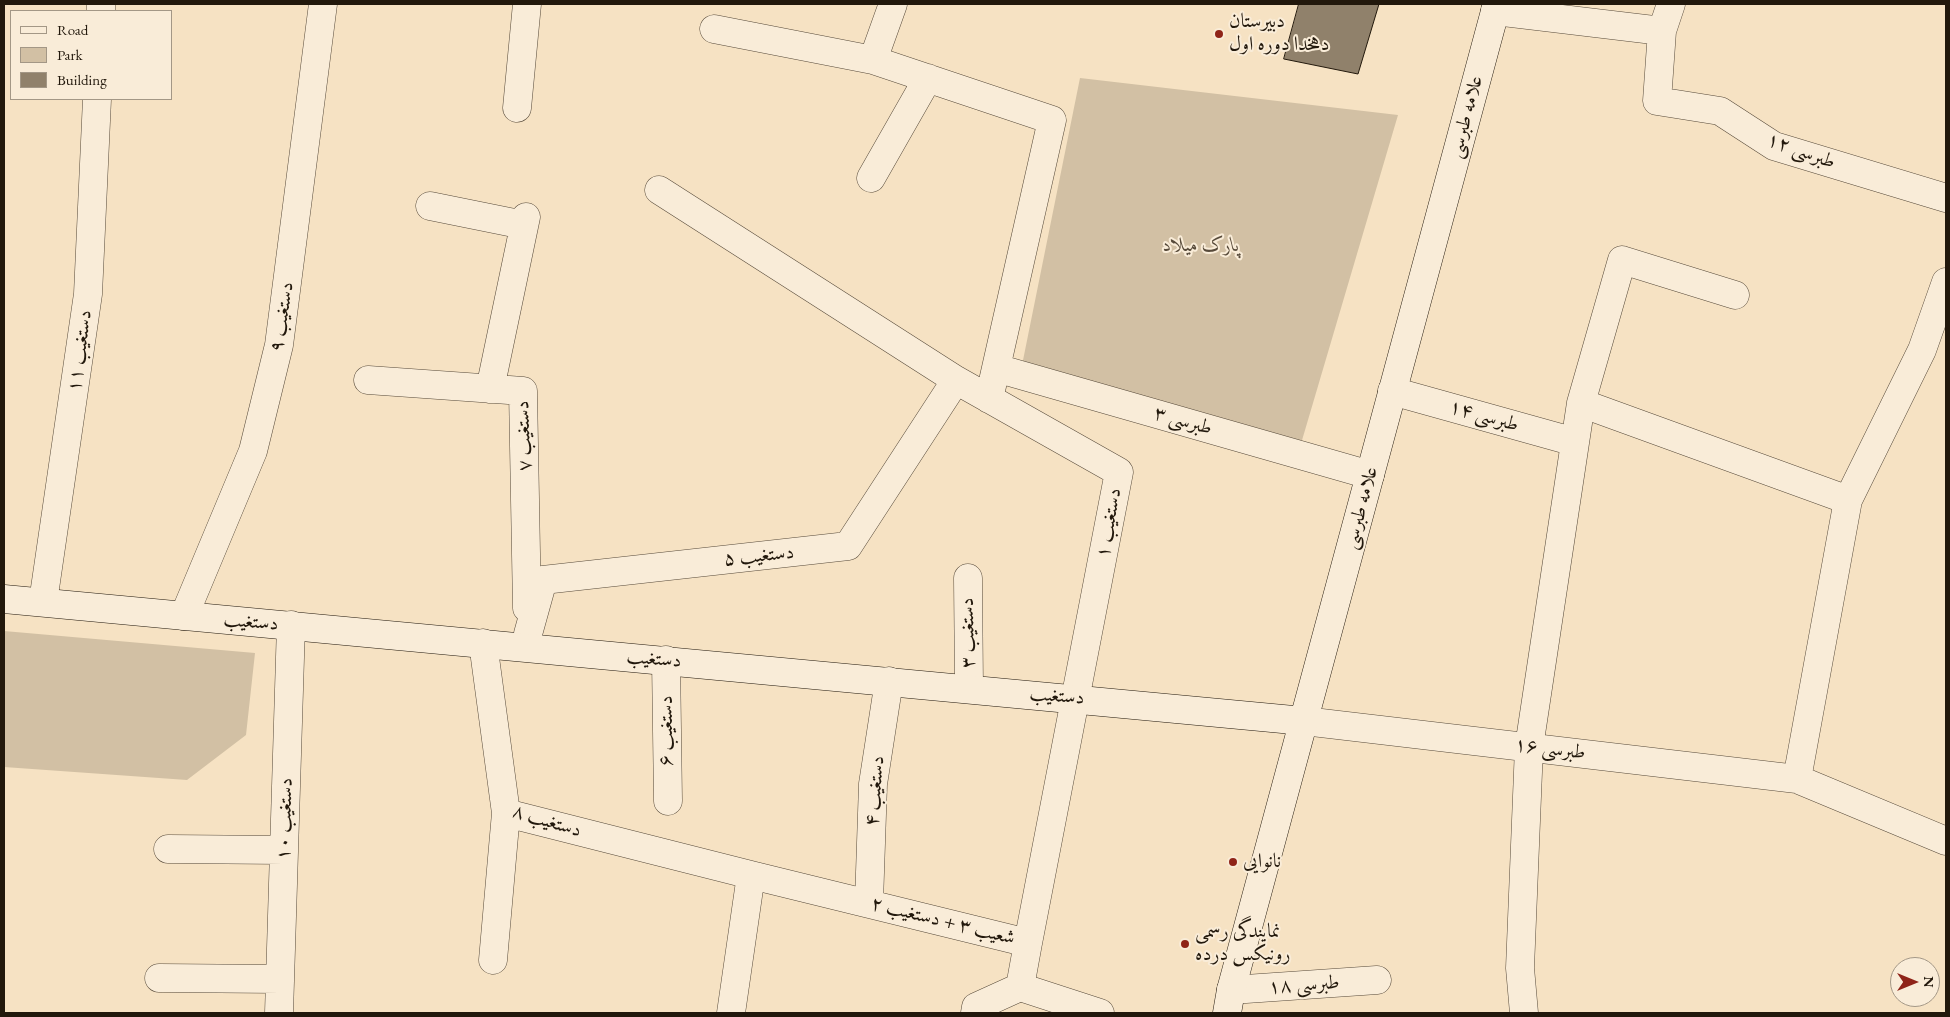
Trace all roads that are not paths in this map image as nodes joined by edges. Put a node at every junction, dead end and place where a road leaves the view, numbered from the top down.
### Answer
1 (323, 4) edge
2 (527, 4) edge
3 (893, 4) edge
4 (1671, 4) edge
5 (1496, 8) edge
6 (714, 29) dead end
7 (1662, 31) junction
8 (873, 60) junction
9 (928, 78) junction
10 (97, 100) edge
11 (517, 108) dead end
12 (871, 178) dead end
13 (659, 190) dead end
14 (1946, 198) edge
15 (430, 206) dead end
16 (1946, 282) edge
17 (1735, 295) dead end
18 (996, 368) junction
19 (368, 380) dead end
20 (956, 380) junction
21 (490, 389) junction
22 (1392, 391) junction
23 (989, 399) junction
24 (1581, 403) junction
25 (1576, 442) junction
26 (1370, 475) junction
27 (1848, 500) junction
28 (968, 578) dead end
29 (4, 599) edge
30 (43, 602) junction
31 (184, 616) junction
32 (291, 625) junction
33 (528, 641) junction
34 (483, 643) junction
35 (666, 660) junction
36 (889, 680) junction
37 (969, 688) junction
38 (1077, 698) junction
39 (1304, 721) junction
40 (1528, 747) junction
41 (1797, 779) junction
42 (668, 801) dead end
43 (506, 813) junction
44 (1946, 841) edge
45 (168, 849) dead end
46 (284, 850) junction
47 (751, 875) junction
48 (868, 902) junction
49 (1028, 943) junction
50 (493, 960) dead end
51 (159, 978) dead end
52 (280, 979) junction
53 (1377, 980) dead end
54 (1020, 987) junction
55 (1229, 1002) edge
56 (1094, 1012) edge
57 (279, 1013) edge
58 (731, 1013) edge
59 (975, 1013) edge
60 (1524, 1013) edge

1 - 31 street, دستغیب ۹
2 - 11 street
3 - 8 street
4 - 7 street
5 - 7 street
5 - 22 street, علامه طبرسی
6 - 8 street
7 - 14 street, طبرسی ۱۲
8 - 9 street
9 - 12 street
9 - 18 street
10 - 30 street, دستغیب ۱۱
13 - 20 street, دستغیب ۱
15 - 21 street
16 - 27 street
17 - 24 street
18 - 23 street
18 - 26 street, طبرسی ۳
19 - 21 street, دستغیب ۷
20 - 23 street, دستغیب ۱
20 - 33 street, دستغیب ۵
21 - 33 street, دستغیب ۷
22 - 25 street, طبرسی ۱۴
22 - 26 street, علامه طبرسی
23 - 38 street, دستغیب ۱
24 - 25 street
24 - 27 street
25 - 40 street
26 - 39 street, علامه طبرسی
27 - 41 street
28 - 37 street, دستغیب ۳
29 - 30 street, دستغیب
30 - 31 street, دستغیب
31 - 32 street, دستغیب
32 - 34 street, دستغیب
32 - 46 street, دستغیب ۱۰
33 - 34 street, دستغیب
33 - 35 street, دستغیب
34 - 43 street, دستغیب ۸
35 - 36 street, دستغیب
35 - 42 street, دستغیب ۶
36 - 37 street, دستغیب
36 - 48 street, دستغیب ۴
37 - 38 street, دستغیب
38 - 39 street, دستغیب
38 - 49 street, شعیب ۳ + دستغیب ۲
39 - 40 street, طبرسی ۱۶
39 - 55 street, علامه طبرسی
40 - 41 street, طبرسی ۱۶
40 - 60 street
41 - 44 street, طبرسی ۱۶
43 - 47 street, دستغیب ۸
43 - 50 street
45 - 46 street
46 - 52 street, دستغیب ۱۰
47 - 48 street, شعیب ۳ + دستغیب ۲
47 - 58 street
48 - 49 street, شعیب ۳ + دستغیب ۲
49 - 54 street
51 - 52 street
52 - 57 street, دستغیب ۱۰
53 - 55 street, طبرسی ۱۸
54 - 56 street
54 - 59 street

